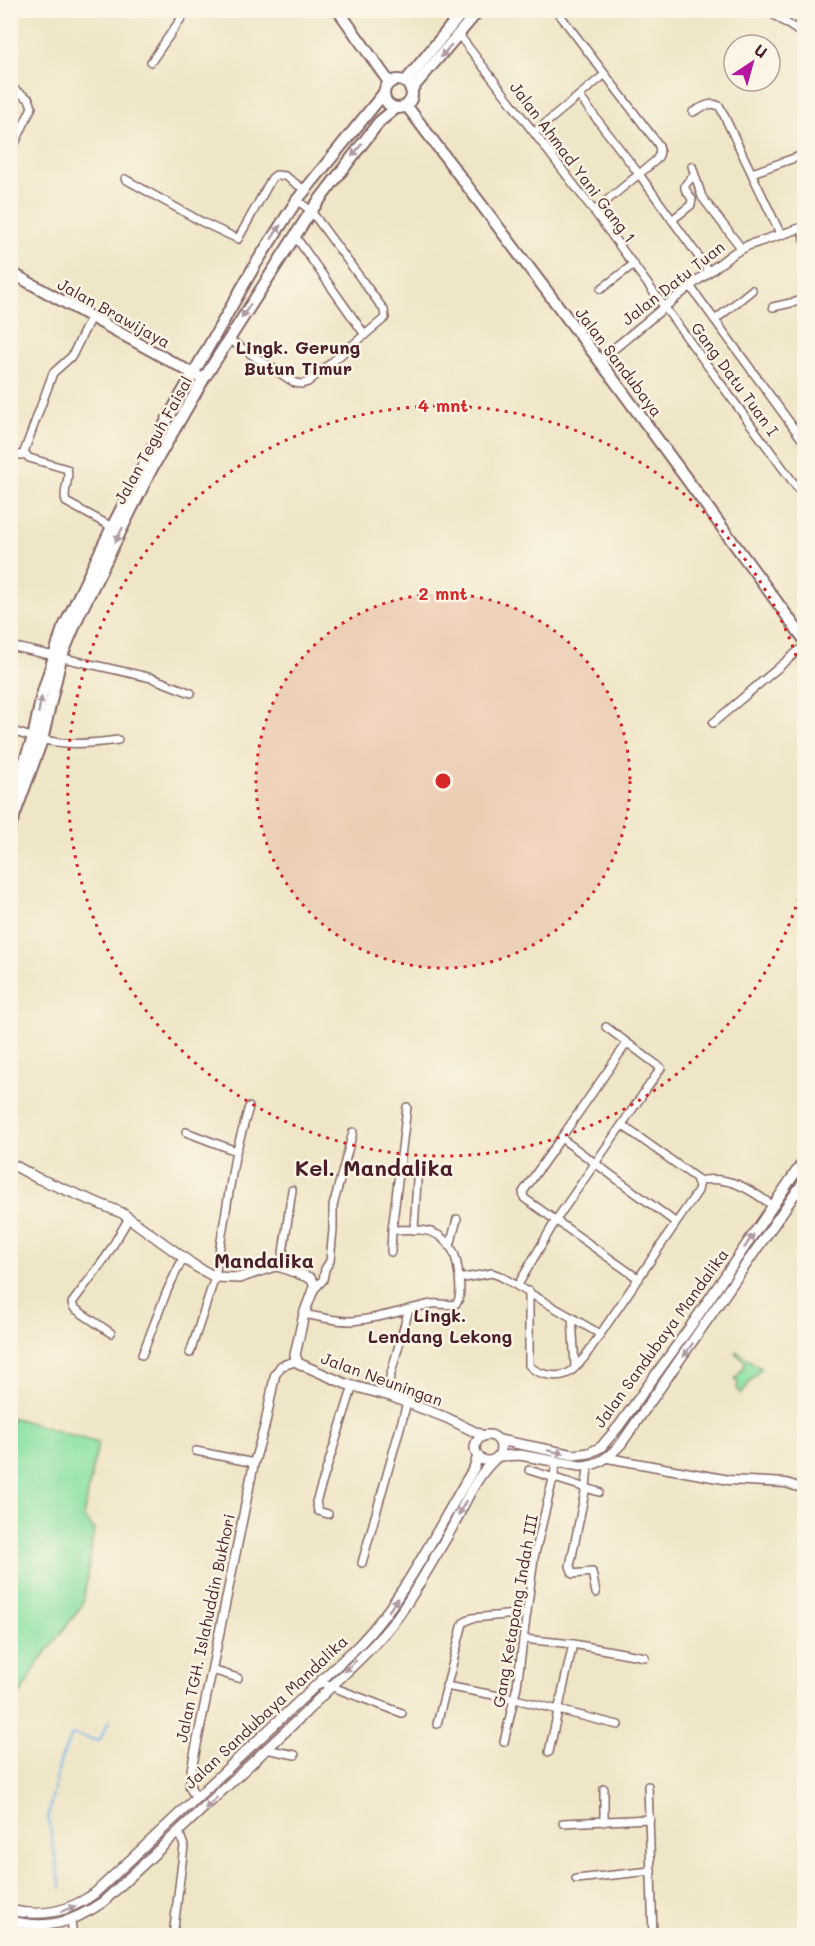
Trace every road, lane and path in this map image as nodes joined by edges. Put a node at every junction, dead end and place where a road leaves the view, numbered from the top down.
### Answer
1 (187, 10) edge
2 (338, 10) edge
3 (464, 10) edge
4 (479, 10) edge
5 (767, 10) edge
6 (560, 15) dead end
7 (804, 18) edge
8 (796, 29) junction
9 (459, 35) junction
10 (804, 35) edge
11 (151, 62) dead end
12 (604, 75) junction
13 (389, 82) junction
14 (408, 86) junction
15 (10, 87) edge
16 (384, 93) junction
17 (579, 96) junction
18 (401, 106) junction
19 (693, 112) dead end
20 (535, 132) junction
21 (10, 153) edge
22 (800, 156) dead end
23 (692, 166) dead end
24 (752, 173) junction
25 (639, 174) junction
26 (694, 175) junction
27 (125, 179) dead end
28 (305, 190) junction
29 (297, 200) junction
30 (311, 211) junction
31 (594, 211) junction
32 (672, 220) junction
33 (803, 227) edge
34 (781, 235) junction
35 (295, 236) junction
36 (804, 239) edge
37 (741, 249) junction
38 (634, 264) junction
39 (255, 265) junction
40 (710, 271) junction
41 (10, 272) edge
42 (269, 275) junction
43 (690, 286) junction
44 (601, 289) dead end
45 (752, 290) dead end
46 (804, 300) edge
47 (665, 306) junction
48 (773, 307) dead end
49 (91, 317) junction
50 (716, 320) junction
51 (365, 335) junction
52 (228, 339) junction
53 (599, 361) junction
54 (198, 377) junction
55 (804, 442) edge
56 (10, 454) edge
57 (26, 455) junction
58 (804, 497) edge
59 (112, 526) junction
60 (804, 639) edge
61 (10, 646) edge
62 (804, 646) edge
63 (57, 656) junction
64 (191, 693) dead end
65 (713, 723) dead end
66 (10, 730) edge
67 (38, 739) junction
68 (118, 740) dead end
69 (10, 801) edge
70 (10, 827) edge
71 (606, 1027) dead end
72 (627, 1043) junction
73 (249, 1107) dead end
74 (407, 1107) dead end
75 (622, 1125) junction
76 (186, 1132) dead end
77 (353, 1132) dead end
78 (561, 1138) junction
79 (236, 1151) junction
80 (804, 1160) edge
81 (10, 1163) edge
82 (596, 1163) junction
83 (418, 1164) dead end
84 (698, 1181) junction
85 (804, 1181) edge
86 (292, 1190) dead end
87 (773, 1206) junction
88 (129, 1218) junction
89 (457, 1219) dead end
90 (556, 1220) junction
91 (675, 1222) junction
92 (392, 1230) junction
93 (414, 1230) junction
94 (450, 1246) junction
95 (391, 1252) dead end
96 (183, 1258) junction
97 (281, 1267) junction
98 (215, 1276) junction
99 (464, 1278) dead end
100 (639, 1279) junction
101 (519, 1285) junction
102 (313, 1291) junction
103 (529, 1291) junction
104 (409, 1309) junction
105 (304, 1314) junction
106 (699, 1314) junction
107 (572, 1317) junction
108 (708, 1320) junction
109 (111, 1333) dead end
110 (600, 1334) junction
111 (190, 1353) dead end
112 (142, 1355) dead end
113 (296, 1361) junction
114 (575, 1367) junction
115 (353, 1386) junction
116 (385, 1395) junction
117 (639, 1398) junction
118 (407, 1403) junction
119 (649, 1405) junction
120 (483, 1436) junction
121 (499, 1440) junction
122 (196, 1451) dead end
123 (478, 1456) junction
124 (496, 1458) junction
125 (608, 1458) junction
126 (557, 1462) junction
127 (254, 1463) junction
128 (588, 1466) junction
129 (529, 1470) dead end
130 (554, 1477) junction
131 (586, 1487) junction
132 (804, 1489) edge
133 (599, 1492) dead end
134 (328, 1514) dead end
135 (362, 1563) dead end
136 (596, 1593) dead end
137 (527, 1613) junction
138 (524, 1639) junction
139 (573, 1644) junction
140 (645, 1657) dead end
141 (212, 1670) junction
142 (238, 1678) dead end
143 (319, 1682) junction
144 (329, 1686) junction
145 (446, 1686) junction
146 (514, 1699) junction
147 (559, 1709) junction
148 (402, 1713) dead end
149 (437, 1724) dead end
150 (618, 1725) dead end
151 (504, 1742) dead end
152 (266, 1749) junction
153 (549, 1752) dead end
154 (295, 1755) dead end
155 (648, 1786) dead end
156 (604, 1789) dead end
157 (196, 1798) junction
158 (186, 1808) junction
159 (195, 1818) junction
160 (650, 1819) junction
161 (604, 1822) junction
162 (563, 1823) dead end
163 (179, 1832) junction
164 (651, 1871) junction
165 (576, 1879) dead end
166 (10, 1910) edge
167 (10, 1921) edge
168 (71, 1921) junction
169 (73, 1935) edge
170 (173, 1935) edge
171 (653, 1935) edge

1 - 11 street
2 - 13 main road
3 - 14 main road
4 - 9 main road
5 - 8 street
6 - 12 street
7 - 8 street
8 - 10 street
9 -> 14 main road
9 - 20 street, Jalan Ahmad Yani Gang 1
12 - 17 street
12 - 25 street
13 - 14 main road
13 - 16 main road
14 - 18 main road
15 - 21 street
16 - 18 main road
16 - 28 main road, Jalan Teguh Faisal
17 - 20 street
17 - 25 street
18 -> 30 main road, Jalan Teguh Faisal
18 - 53 main road, Jalan Sandubaya
19 - 24 street
20 - 31 street, Jalan Ahmad Yani Gang 1
22 - 24 street
23 - 26 street
24 - 34 street
25 - 31 street
25 - 32 street
26 - 32 street
26 - 37 street
27 - 28 street
28 - 29 main road, Jalan Teguh Faisal
29 - 30 street
39 -> 29 main road, Jalan Teguh Faisal
30 - 35 main road, Jalan Teguh Faisal
30 - 51 street
31 - 38 street, Jalan Ahmad Yani Gang 1
32 - 40 street
33 - 34 street, Jalan Datu Tuan
33 - 36 street
34 - 37 street, Jalan Datu Tuan
35 - 42 main road, Jalan Teguh Faisal
35 - 51 street
37 - 40 street, Jalan Datu Tuan
38 - 44 street
38 - 47 street, Jalan Ahmad Yani Gang 1
39 - 42 main road
39 - 54 main road, Jalan Teguh Faisal
40 - 43 street, Jalan Datu Tuan
41 - 49 main road, Jalan Brawijaya
42 -> 52 main road, Jalan Teguh Faisal
43 - 47 street, Jalan Datu Tuan
43 - 50 street
45 - 50 street
46 - 48 street
47 - 53 street, Jalan Datu Tuan
47 - 58 street, Gang Datu Tuan I
49 - 54 main road, Jalan Brawijaya
49 - 57 street
50 - 55 street
51 - 52 street
52 - 54 main road, Jalan Teguh Faisal
53 - 60 main road, Jalan Sandubaya
54 - 59 main road, Jalan Teguh Faisal
54 -> 63 main road, Jalan Teguh Faisal
56 - 57 street
57 - 59 street
59 - 63 main road, Jalan Teguh Faisal
61 - 63 street
62 - 65 street
63 - 64 street
63 - 67 main road, Jalan Teguh Faisal
66 - 67 street
67 - 68 street
67 - 69 main road, Jalan Teguh Faisal
67 - 70 main road, Jalan Teguh Faisal
71 - 72 street
72 - 75 street
72 - 78 street
73 - 79 street
74 - 92 street
75 - 82 street
75 - 84 street
76 - 79 street
77 - 102 street
78 - 82 street
78 - 90 street
79 - 98 street
80 - 87 main road, Jalan Sandubaya Mandalika
81 - 88 main road
82 - 90 street
82 - 91 street
83 - 93 street
84 - 87 street
84 - 91 street
85 - 108 main road
86 - 97 street
106 -> 87 main road, Jalan Sandubaya Mandalika
88 - 96 main road
88 - 109 street
89 - 94 street
90 - 100 street
90 - 101 street
91 - 100 street
92 - 93 street
92 - 95 street
93 - 94 street
94 - 104 street
96 - 98 main road
96 - 112 street
97 - 98 main road
97 - 102 main road
98 - 111 street
99 - 101 street
100 - 110 street
101 - 103 street
102 - 105 main road, Jalan Neuningan
103 - 107 street
103 - 114 street
104 - 105 street
104 - 116 street
105 - 113 main road, Jalan Neuningan
106 - 108 main road
106 - 117 main road, Jalan Sandubaya Mandalika
107 - 110 street
107 - 114 street
108 -> 119 main road
110 - 114 street
113 - 115 main road, Jalan Neuningan
113 - 127 street, Jalan TGH. Islahuddin Bukhori
115 - 116 main road, Jalan Neuningan
115 - 134 street
116 - 118 main road, Jalan Neuningan
117 - 119 main road
121 -> 117 main road, Jalan Sandubaya Mandalika
118 - 120 main road, Jalan Neuningan
118 - 135 street
119 - 125 main road
120 - 121 main road
120 - 123 main road
121 - 124 main road
122 - 127 street
123 - 124 main road
143 -> 123 main road, Jalan Sandubaya Mandalika
124 - 126 main road
124 -> 144 main road
125 - 128 main road
125 - 132 street
126 - 128 main road
126 - 130 street, Gang Ketapang Indah III
127 - 141 street, Jalan TGH. Islahuddin Bukhori
128 - 131 street
129 - 130 street
130 - 131 street
130 - 137 street, Gang Ketapang Indah III
131 - 133 street
131 - 136 street
137 - 138 street, Gang Ketapang Indah III
137 - 145 street
138 - 139 street
138 - 146 street, Gang Ketapang Indah III
139 - 140 street
139 - 147 street
141 - 142 street
141 - 157 street, Jalan TGH. Islahuddin Bukhori
143 - 144 street
143 - 157 main road, Jalan Sandubaya Mandalika
144 - 148 street
144 - 152 main road
145 - 146 street
145 - 149 street
146 - 147 street
146 - 151 street, Gang Ketapang Indah III
147 - 150 street
147 - 153 street
152 - 154 street
152 -> 159 main road
155 - 160 street
156 - 161 street
157 - 158 main road, Jalan Sandubaya Mandalika
158 - 159 main road
166 -> 158 main road, Jalan Sandubaya Mandalika
159 - 163 main road
160 - 161 street
160 - 164 street
161 - 162 street
163 - 168 main road
163 - 170 street
164 - 165 street
164 - 171 street
167 - 168 main road
168 - 169 street

